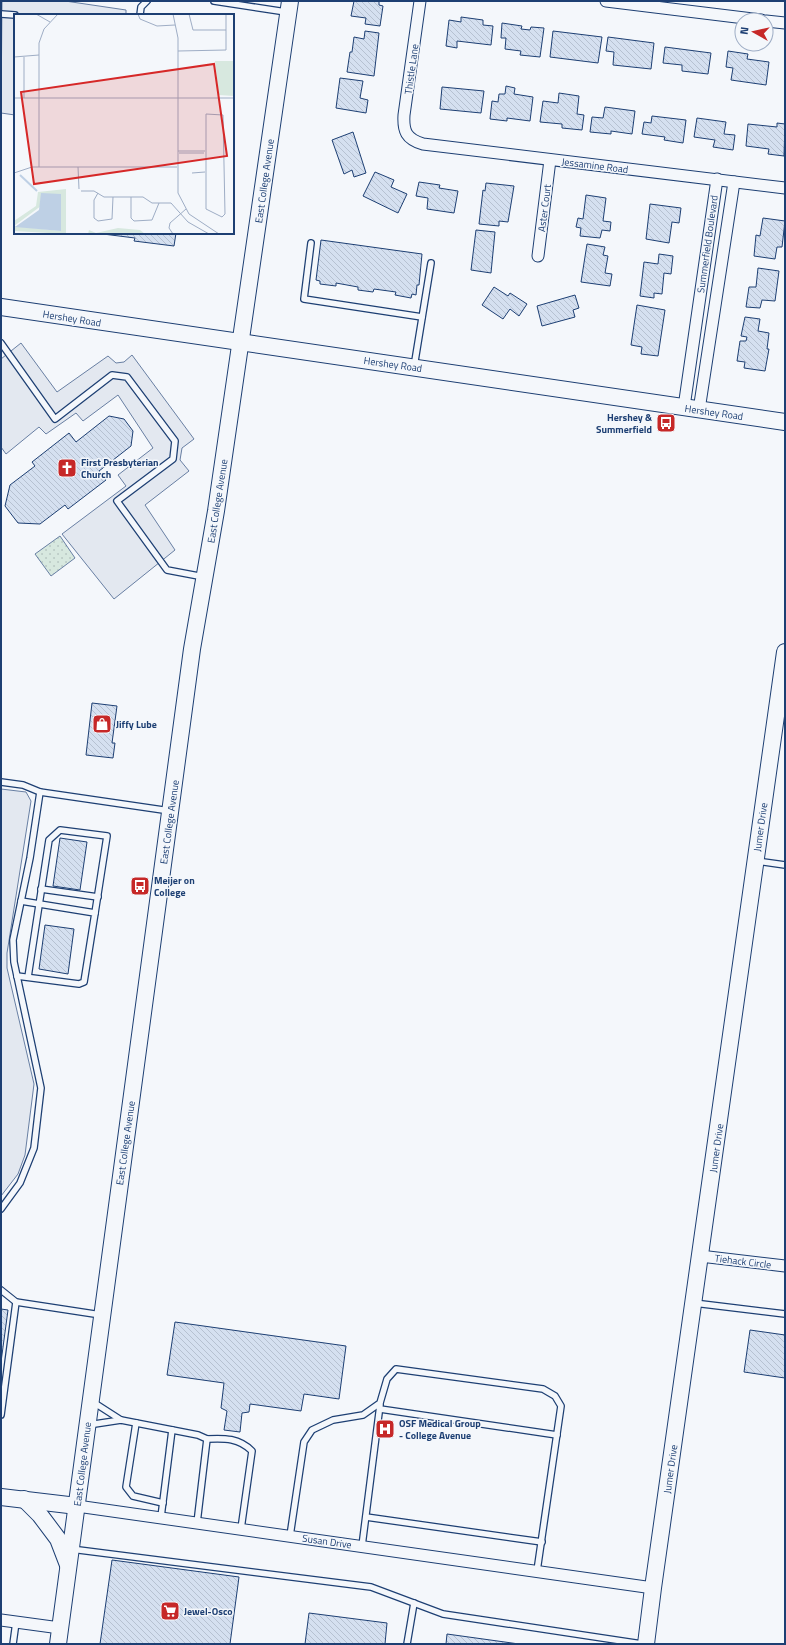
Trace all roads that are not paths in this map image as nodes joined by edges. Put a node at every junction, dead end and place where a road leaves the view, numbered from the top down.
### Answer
1 (147, 1) edge
2 (214, 1) edge
3 (420, 1) edge
4 (606, 1) edge
5 (289, 7) edge
6 (1, 14) edge
7 (140, 14) edge
8 (14, 16) edge
9 (734, 17) edge
10 (774, 22) edge
11 (785, 23) edge
12 (408, 135) joint
13 (550, 160) junction
14 (717, 179) junction
15 (734, 182) junction
16 (785, 188) edge
17 (311, 243) dead end
18 (538, 256) dead end
19 (431, 263) dead end
20 (1, 307) edge
21 (698, 309) junction
22 (714, 311) junction
23 (422, 317) junction
24 (1, 343) edge
25 (241, 343) junction
26 (414, 367) junction
27 (692, 408) junction
28 (785, 422) edge
29 (205, 577) junction
30 (785, 652) edge
31 (1, 782) edge
32 (40, 792) junction
33 (170, 811) junction
34 (756, 861) junction
35 (785, 865) edge
36 (41, 889) junction
37 (98, 897) junction
38 (21, 901) junction
39 (39, 904) junction
40 (95, 913) junction
41 (17, 976) junction
42 (28, 977) junction
43 (1, 1209) edge
44 (700, 1256) junction
45 (785, 1266) edge
46 (1, 1290) edge
47 (16, 1302) junction
48 (693, 1302) junction
49 (785, 1314) edge
50 (101, 1315) junction
51 (90, 1399) junction
52 (380, 1402) junction
53 (380, 1409) junction
54 (1, 1415) edge
55 (121, 1420) junction
56 (136, 1423) junction
57 (86, 1425) junction
58 (172, 1430) junction
59 (557, 1435) junction
60 (207, 1439) junction
61 (1, 1497) edge
62 (24, 1499) junction
63 (163, 1503) junction
64 (77, 1506) junction
65 (161, 1517) junction
66 (366, 1517) junction
67 (197, 1523) junction
68 (241, 1529) junction
69 (290, 1536) junction
70 (542, 1542) junction
71 (362, 1546) junction
72 (71, 1549) junction
73 (68, 1567) junction
74 (537, 1571) junction
75 (653, 1588) junction
76 (414, 1603) junction
77 (1, 1620) edge
78 (16, 1622) junction
79 (60, 1628) junction
80 (597, 1637) junction
81 (13, 1644) edge
82 (58, 1644) edge
83 (407, 1644) edge
84 (596, 1644) edge
85 (642, 1644) edge
86 (646, 1644) edge

1 - 7 lane
2 - 5 lane
3 - 12 street, Thistle Lane
4 - 9 street
5 - 25 main road, East College Avenue
6 - 8 lane
10 - 11 street
12 - 13 street, Jessamine Road
13 - 14 street, Jessamine Road
13 - 18 street, Aster Court
14 - 15 street, Jessamine Road
14 - 21 street, Summerfield Boulevard
15 - 16 street, Jessamine Road
15 - 22 street, Summerfield Boulevard
17 - 23 lane
19 - 23 lane
20 - 25 main road, Hershey Road
21 - 22 street
21 - 27 street, Summerfield Boulevard
22 - 27 street, Summerfield Boulevard
23 - 26 lane
24 - 29 lane
25 - 26 main road, Hershey Road
25 - 29 main road, East College Avenue
26 - 27 main road, Hershey Road
27 - 28 main road, Hershey Road
29 - 33 main road, East College Avenue
30 - 34 main road, Jumer Drive
31 - 32 lane
32 - 33 lane
32 - 38 lane
33 - 50 main road, East College Avenue
34 - 35 lane
34 - 44 main road, Jumer Drive
36 - 37 lane
36 - 37 lane
36 - 39 lane
37 - 40 lane
38 - 39 lane
38 - 41 lane
39 - 40 lane
39 - 42 lane
40 - 42 lane
41 - 42 lane
41 - 43 lane
44 - 45 street, Tiehack Circle
44 - 48 main road, Jumer Drive
46 - 47 lane
47 - 50 lane
47 - 54 lane
48 - 49 lane
48 - 75 main road, Jumer Drive
50 - 51 main road, East College Avenue
51 - 55 lane
51 - 57 main road, East College Avenue
52 - 53 lane
52 - 59 lane
52 - 69 lane
53 - 59 lane
53 - 66 lane
55 - 56 lane
55 - 57 lane
56 - 58 lane
56 - 63 lane
57 - 64 main road, East College Avenue
58 - 60 lane
58 - 63 lane
59 - 70 lane
60 - 67 lane
60 - 68 lane
61 - 62 main road, Susan Drive
62 - 64 main road, Susan Drive
62 - 73 main road
63 - 65 lane
64 - 65 street, Susan Drive
64 - 72 main road, East College Avenue
65 - 67 street, Susan Drive
66 - 70 lane
66 - 71 lane
67 - 68 street, Susan Drive
68 - 69 street, Susan Drive
69 - 71 street, Susan Drive
70 - 74 lane
71 - 74 street, Susan Drive
72 - 73 main road, East College Avenue
72 - 76 lane
73 - 79 main road, East College Avenue
74 - 75 street, Susan Drive
75 - 86 main road, Jumer Drive
76 - 80 lane
76 - 83 lane
77 - 78 street
78 - 79 street
78 - 81 lane
79 - 82 main road, East College Avenue
80 - 84 lane
80 - 85 lane

